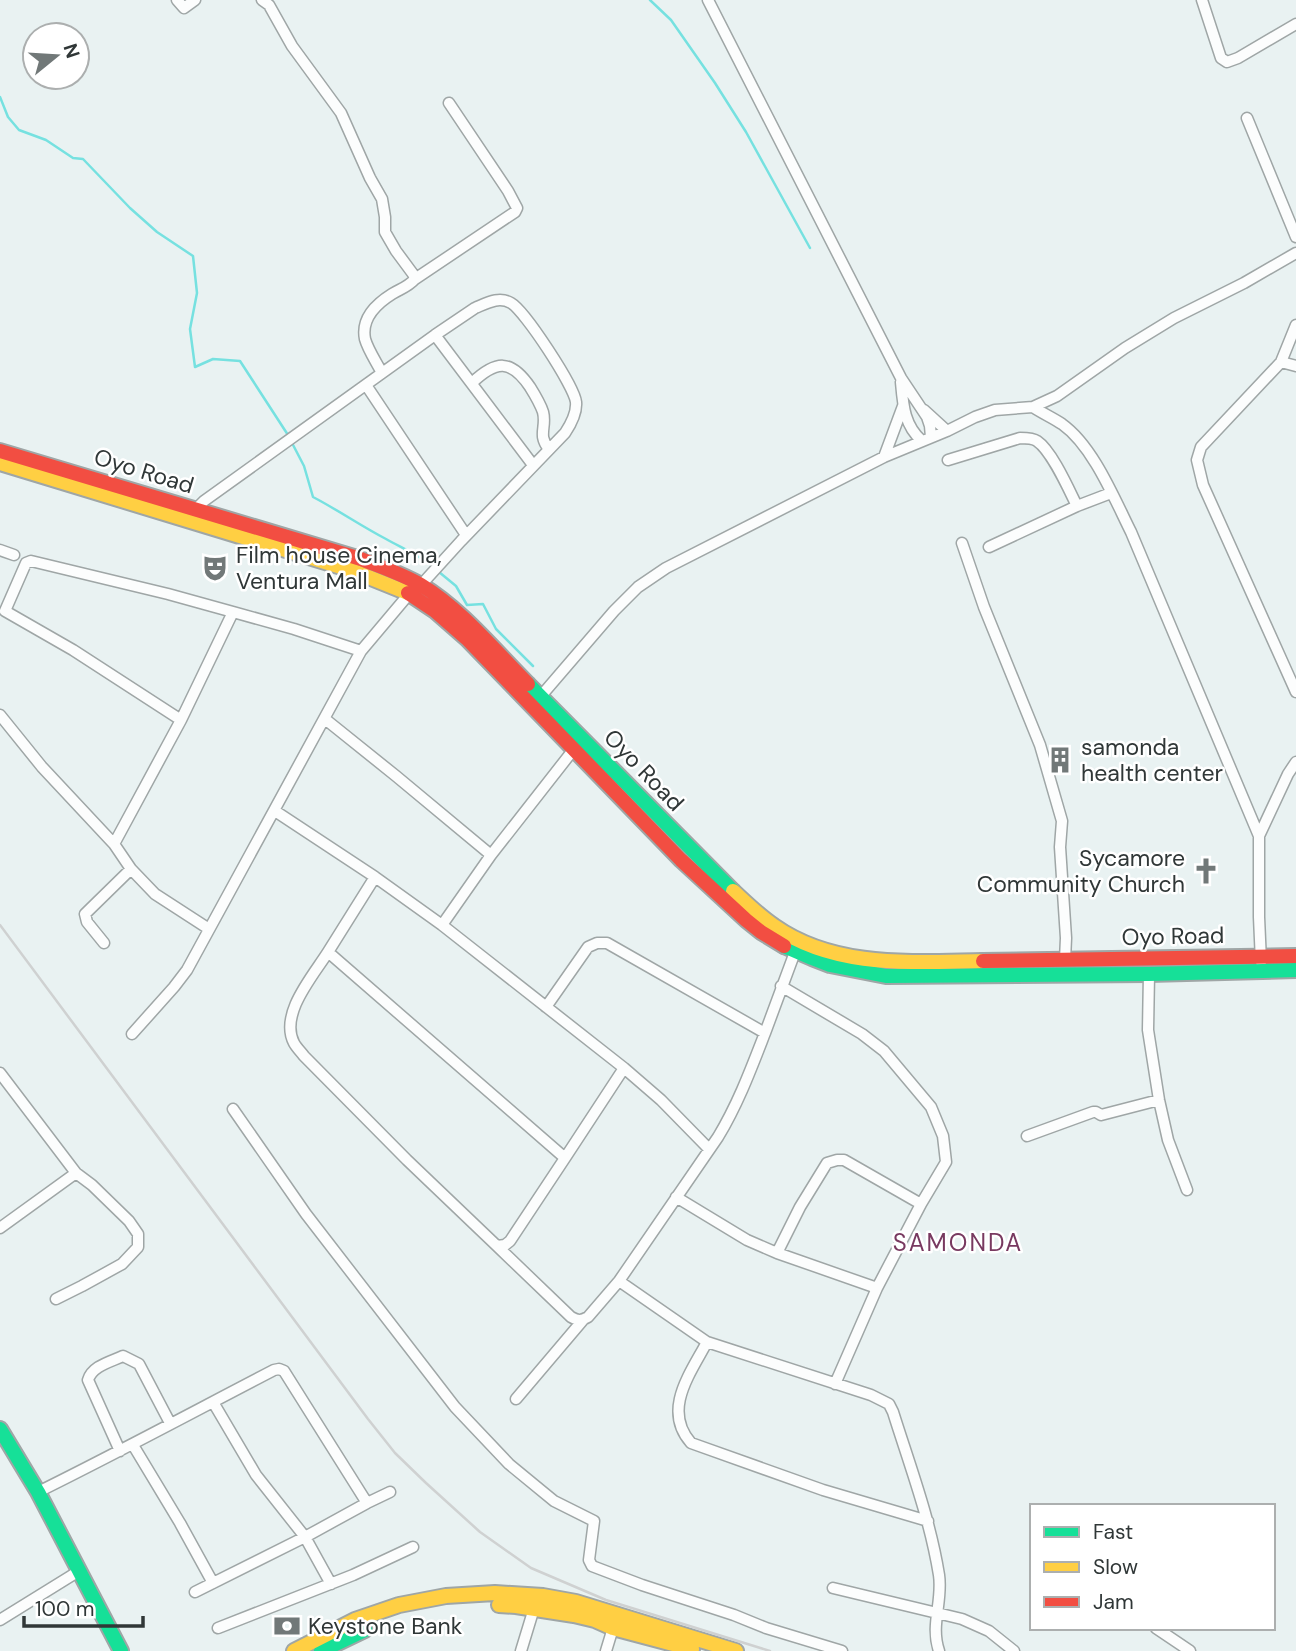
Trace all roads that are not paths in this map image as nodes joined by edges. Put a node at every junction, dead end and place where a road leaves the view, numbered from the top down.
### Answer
1 (177, 0) edge
2 (195, 0) edge
3 (262, 0) edge
4 (708, 0) edge
5 (1202, 0) edge
6 (1296, 24) edge
7 (449, 103) dead end
8 (1247, 118) dead end
9 (1296, 237) edge
10 (1296, 253) edge
11 (415, 279) junction
12 (1296, 326) edge
13 (435, 335) junction
14 (1281, 362) junction
15 (1296, 366) edge
16 (382, 373) junction
17 (901, 377) junction
18 (472, 383) junction
19 (366, 385) junction
20 (903, 405) junction
21 (919, 405) junction
22 (1032, 407) junction
23 (947, 431) junction
24 (927, 439) junction
25 (549, 449) junction
26 (0, 451) edge
27 (884, 457) junction
28 (948, 460) dead end
29 (0, 463) edge
30 (533, 465) junction
31 (1111, 493) junction
32 (1077, 506) junction
33 (195, 510) junction
34 (466, 535) junction
35 (962, 543) dead end
36 (989, 547) dead end
37 (0, 550) edge
38 (14, 555) dead end
39 (415, 590) junction
40 (233, 612) junction
41 (2, 614) edge
42 (361, 651) junction
43 (1296, 692) edge
44 (541, 696) junction
45 (0, 715) edge
46 (325, 719) junction
47 (181, 720) junction
48 (574, 749) junction
49 (1296, 762) edge
50 (275, 811) junction
51 (1259, 836) junction
52 (114, 844) junction
53 (491, 856) junction
54 (131, 869) junction
55 (375, 877) junction
56 (442, 925) junction
57 (209, 929) junction
58 (104, 943) dead end
59 (328, 952) junction
60 (795, 952) junction
61 (1296, 956) edge
62 (1065, 960) junction
63 (1261, 963) junction
64 (1296, 970) edge
65 (1149, 974) junction
66 (781, 986) junction
67 (546, 1007) junction
68 (765, 1033) junction
69 (132, 1034) dead end
70 (624, 1068) junction
71 (0, 1073) edge
72 (1159, 1100) junction
73 (233, 1110) dead end
74 (1027, 1136) dead end
75 (709, 1149) junction
76 (565, 1158) junction
77 (76, 1173) junction
78 (1187, 1191) dead end
79 (676, 1197) junction
80 (921, 1204) junction
81 (0, 1228) edge
82 (497, 1246) junction
83 (777, 1253) junction
84 (619, 1281) junction
85 (877, 1288) junction
86 (56, 1299) dead end
87 (583, 1320) junction
88 (708, 1342) junction
89 (835, 1384) junction
90 (516, 1399) dead end
91 (213, 1402) junction
92 (170, 1423) junction
93 (0, 1429) edge
94 (133, 1445) junction
95 (120, 1451) junction
96 (38, 1492) junction
97 (390, 1492) dead end
98 (367, 1503) junction
99 (928, 1521) junction
100 (305, 1538) junction
101 (413, 1547) dead end
102 (79, 1572) junction
103 (213, 1583) junction
104 (331, 1584) junction
105 (833, 1588) dead end
106 (195, 1592) dead end
107 (536, 1602) junction
108 (936, 1613) junction
109 (0, 1620) edge
110 (218, 1628) dead end
111 (612, 1628) junction
112 (1159, 1630) edge
113 (121, 1651) edge
114 (294, 1651) edge
115 (321, 1651) edge
116 (522, 1651) edge
117 (606, 1651) edge
118 (697, 1651) edge
119 (736, 1651) edge
120 (842, 1651) edge
121 (939, 1651) edge
122 (1014, 1651) edge
123 (1190, 1651) edge

1 - 2 street
3 - 11 street
4 - 17 street
5 - 6 street
7 - 11 street
8 - 9 street
10 - 22 street
11 - 16 street
12 - 14 street
13 - 16 street
13 - 18 street
13 - 25 street
14 - 15 street
14 - 43 street
16 - 19 street
17 - 20 street
17 - 21 street
18 - 25 street
18 - 30 street
19 - 33 street
19 - 34 street
20 - 24 street
20 - 27 street
21 - 23 street
21 - 24 street
22 - 23 street
22 - 31 street
23 - 24 street
24 - 27 street
25 - 30 street
26 - 33 main road, Oyo Road
27 - 44 street
28 - 32 street
29 - 39 main road, Oyo Road
30 - 34 street
31 - 32 street
31 - 51 street
32 - 36 street
33 - 39 main road, Oyo Road
34 - 39 street
35 - 62 street
37 - 38 street
39 - 42 street
39 - 44 main road, Oyo Road
39 - 48 main road, Oyo Road
40 - 41 street
40 - 42 street
40 - 47 street
41 - 47 street
42 - 46 street
44 - 62 main road, Oyo Road
45 - 52 street
46 - 50 street
46 - 53 street
47 - 52 street
48 - 53 street
48 - 60 main road, Oyo Road
49 - 51 street
50 - 55 street
50 - 57 street
51 - 63 street
52 - 54 street
53 - 56 street
54 - 57 street
54 - 58 street
55 - 56 street
55 - 59 street
56 - 67 street
57 - 69 street
59 - 76 street
59 - 82 street
60 - 65 main road, Oyo Road
60 - 66 street
61 - 63 main road, Oyo Road
62 - 63 main road, Oyo Road
63 - 64 main road, Oyo Road
63 - 65 main road, Oyo Road
65 - 72 street
66 - 68 street
66 - 80 street
67 - 68 street
67 - 70 street
68 - 75 street
70 - 75 street
70 - 76 street
71 - 77 street
72 - 74 street
72 - 78 street
73 - 120 street
75 - 79 street
76 - 82 street
77 - 81 street
77 - 86 street
79 - 83 street
79 - 84 street
80 - 83 street
80 - 85 street
82 - 87 street
83 - 85 street
84 - 87 street
84 - 88 street
85 - 89 street
87 - 90 street
88 - 89 street
88 - 99 street
89 - 99 street
91 - 92 street
91 - 98 street
91 - 100 street
92 - 94 street
92 - 95 street
93 - 96 main road
94 - 95 street
94 - 103 street
95 - 96 street
96 - 102 main road
97 - 98 street
98 - 100 street
99 - 108 street
100 - 103 street
100 - 104 street
101 - 104 street
102 - 109 street
102 - 113 main road
103 - 106 street
104 - 110 street
105 - 108 street
107 - 111 main road
107 - 114 main road
107 - 115 main road
107 - 116 street
107 - 119 main road
108 - 121 street
108 - 122 street
111 - 117 street
111 - 118 main road
112 - 123 street

